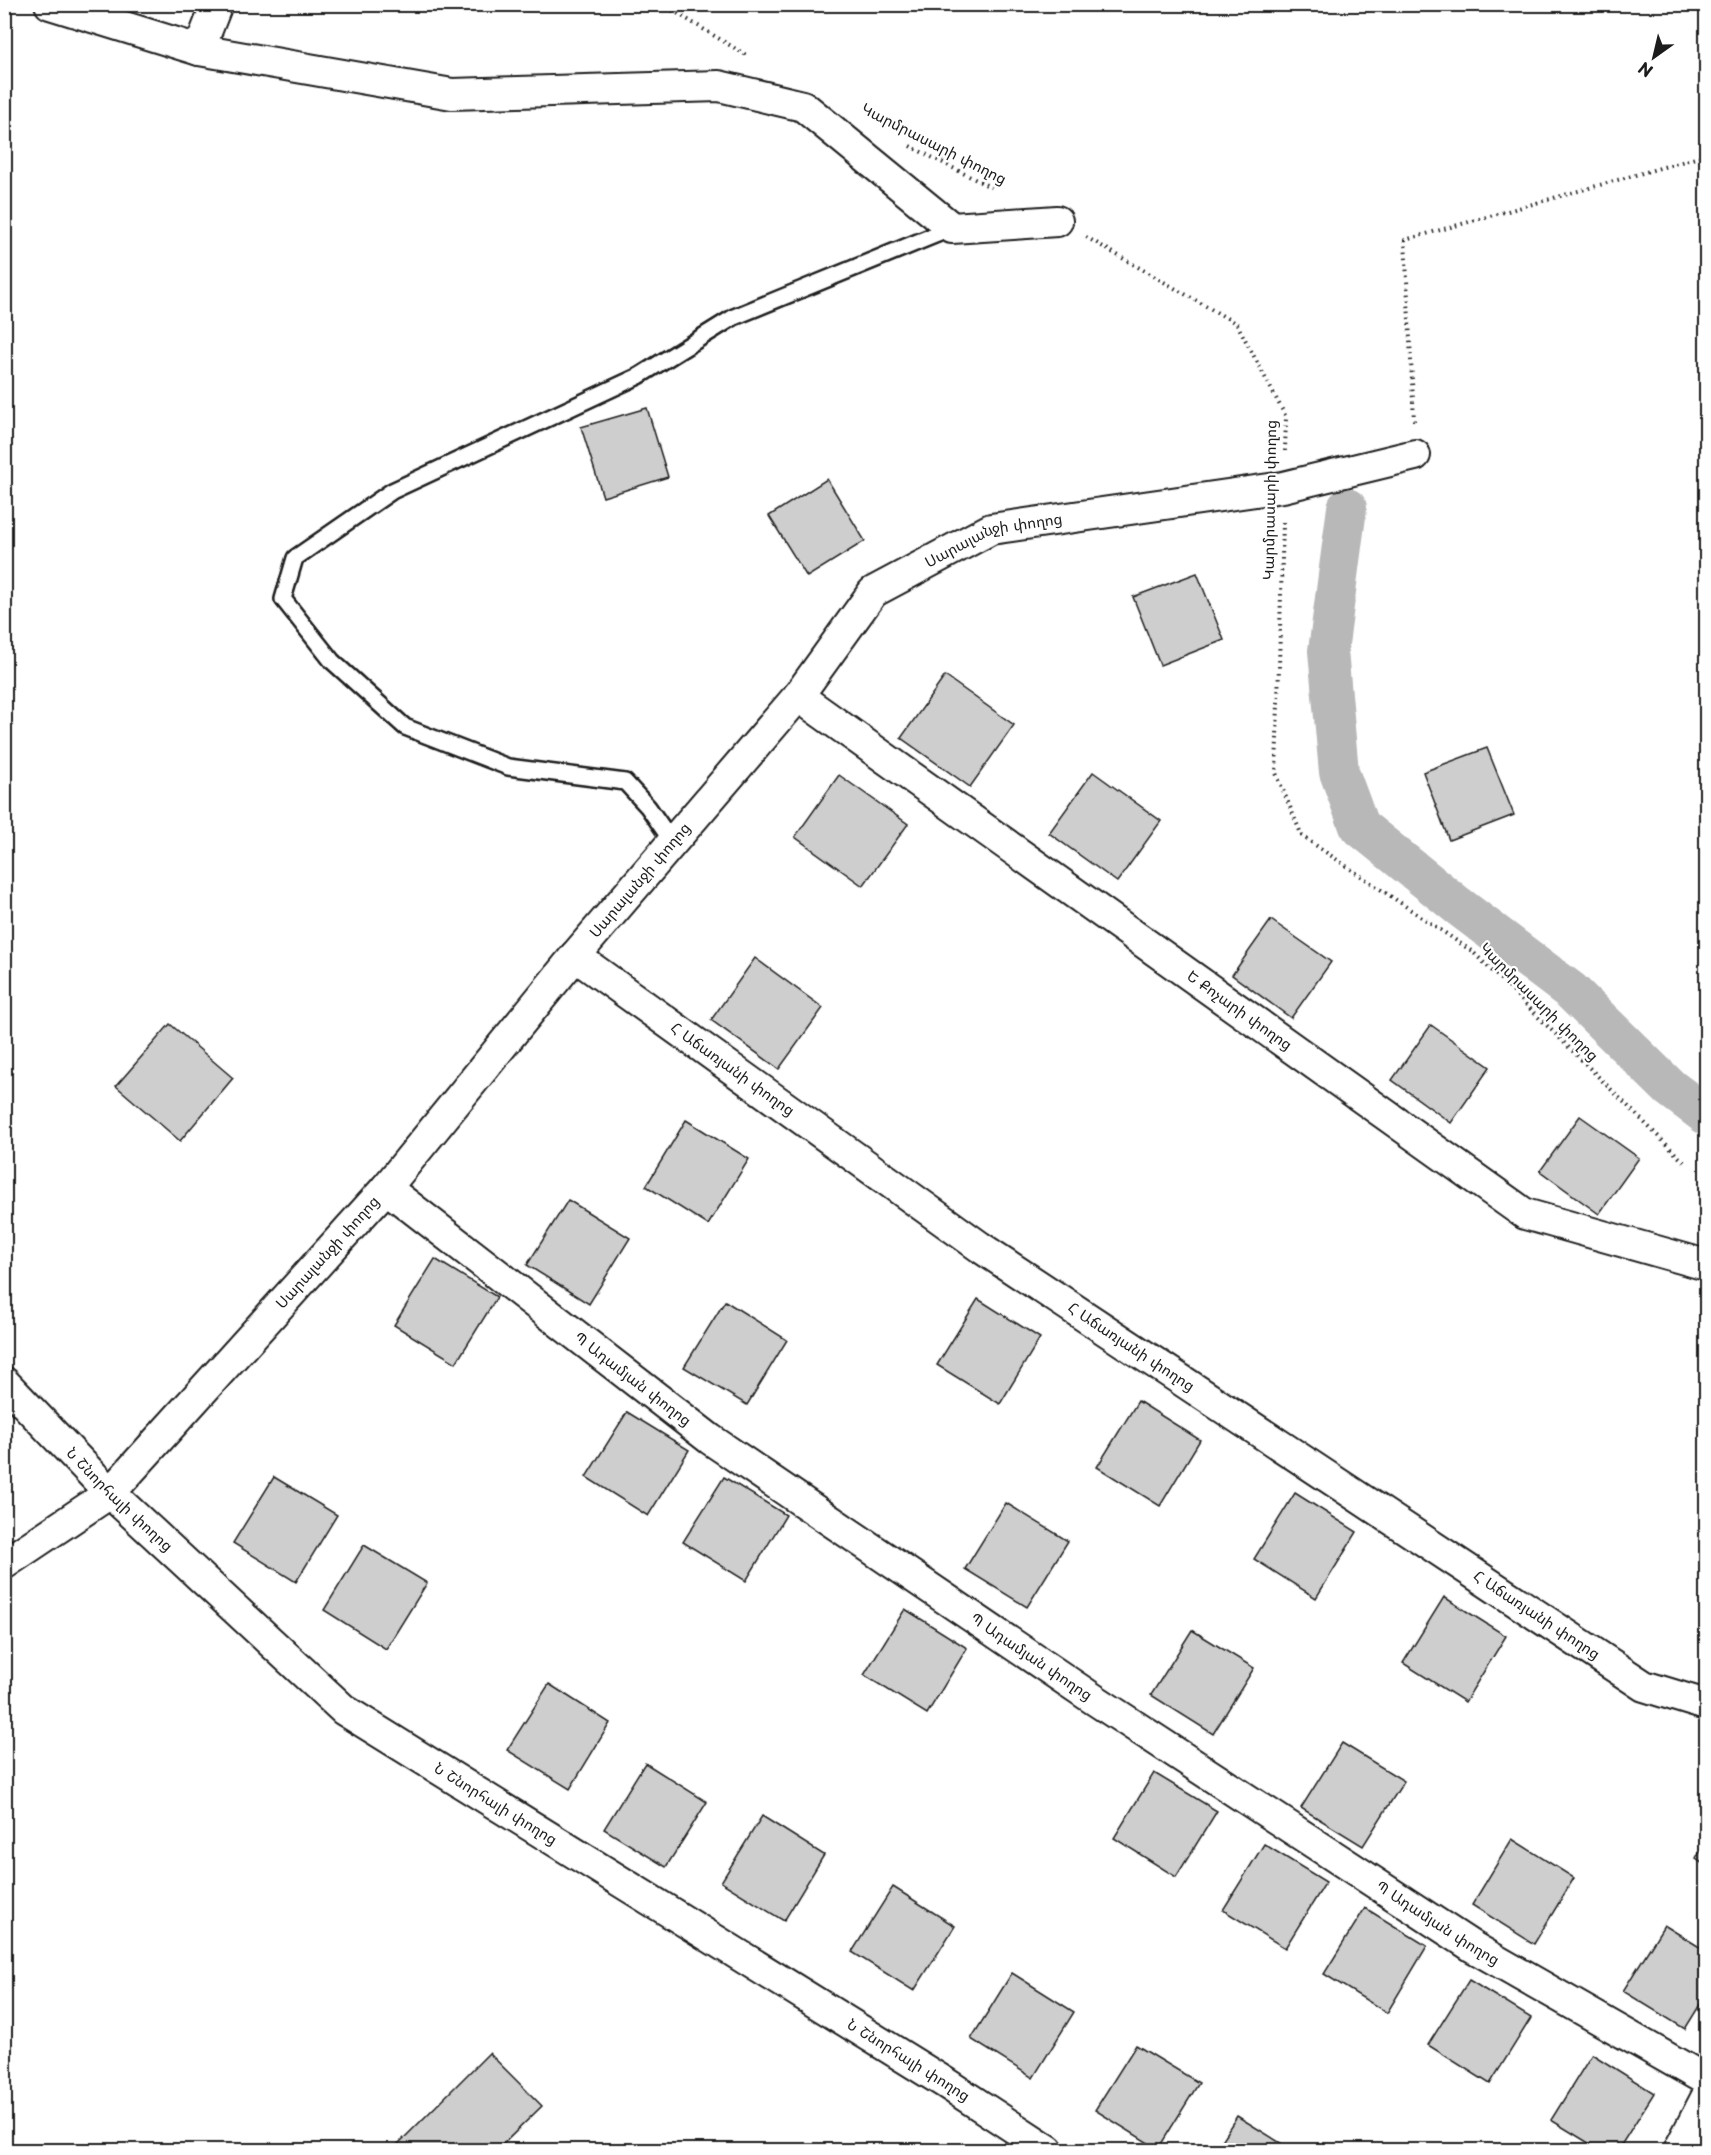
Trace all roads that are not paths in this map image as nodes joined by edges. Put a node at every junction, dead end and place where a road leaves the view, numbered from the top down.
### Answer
1 (50, 4) edge
2 (217, 4) edge
3 (199, 50) junction
4 (1058, 221) road end
5 (952, 228) junction
6 (1415, 454) road end
7 (798, 696) junction
8 (673, 843) junction
9 (575, 956) junction
10 (386, 1188) junction
11 (1707, 1265) edge
12 (4, 1382) edge
13 (110, 1493) junction
14 (4, 1564) edge
15 (1707, 1705) edge
16 (1707, 2080) edge
17 (1707, 2098) edge
18 (1048, 2151) edge
19 (1679, 2151) edge

1 - 3 street
2 - 3 street
3 - 5 street
4 - 5 street
5 - 8 lane
6 - 7 street, Սարալանջի փողոց
7 - 8 street, Սարալանջի փողոց
7 - 11 street, Ե Քոչարի փողոց
8 - 9 street, Սարալանջի փողոց
9 - 10 street, Սարալանջի փողոց
9 - 15 street, Հ Աճառյանի փողոց
10 - 13 street, Սարալանջի փողոց
10 - 16 street, Պ Ադամյան փողոց
12 - 13 street, Ն Շնորհալի փողոց
13 - 14 street, Սարալանջի փողոց
13 - 18 street, Ն Շնորհալի փողոց
17 - 19 street

